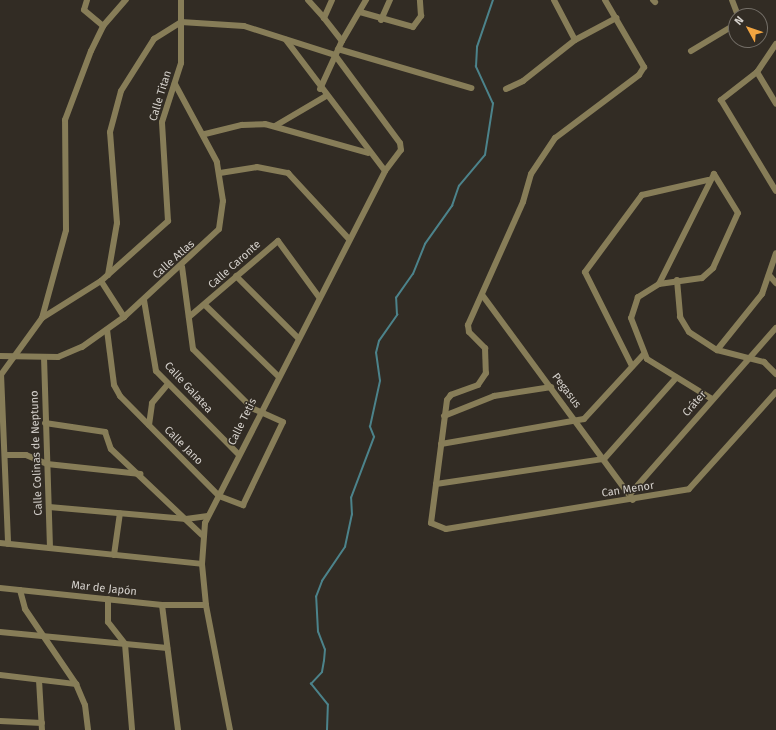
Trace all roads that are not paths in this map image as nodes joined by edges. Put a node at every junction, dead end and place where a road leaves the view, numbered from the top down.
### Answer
1 (87, 0) edge
2 (126, 0) edge
3 (181, 0) edge
4 (308, 0) edge
5 (332, 0) edge
6 (366, 0) edge
7 (390, 0) edge
8 (420, 0) edge
9 (554, 0) edge
10 (605, 0) edge
11 (360, 12) junction
12 (325, 16) junction
13 (616, 18) junction
14 (382, 20) junction
15 (181, 22) junction
16 (103, 26) junction
17 (728, 29) edge
18 (286, 40) junction
19 (575, 40) junction
20 (342, 41) junction
21 (776, 44) edge
22 (338, 49) junction
23 (692, 51) dead end
24 (335, 55) junction
25 (757, 72) junction
26 (175, 84) junction
27 (471, 88) dead end
28 (320, 89) junction
29 (506, 89) dead end
30 (326, 96) junction
31 (776, 104) edge
32 (275, 126) junction
33 (205, 134) junction
34 (368, 153) junction
35 (385, 171) junction
36 (220, 174) junction
37 (708, 180) junction
38 (776, 191) edge
39 (349, 240) junction
40 (776, 253) edge
41 (182, 267) junction
42 (108, 275) junction
43 (769, 275) junction
44 (236, 276) junction
45 (677, 280) junction
46 (101, 281) junction
47 (776, 283) edge
48 (659, 284) junction
49 (319, 296) junction
50 (483, 296) junction
51 (144, 300) junction
52 (205, 305) junction
53 (124, 317) junction
54 (189, 317) junction
55 (42, 318) junction
56 (776, 328) edge
57 (107, 330) junction
58 (298, 338) junction
59 (716, 350) junction
60 (644, 354) junction
61 (0, 356) edge
62 (13, 357) junction
63 (44, 357) junction
64 (750, 358) junction
65 (632, 366) junction
66 (776, 374) edge
67 (1, 375) edge
68 (278, 376) junction
69 (676, 378) junction
70 (168, 384) junction
71 (551, 387) junction
72 (776, 392) edge
73 (712, 399) junction
74 (259, 412) junction
75 (444, 416) junction
76 (577, 422) junction
77 (45, 423) junction
78 (149, 425) junction
79 (441, 444) junction
80 (238, 454) junction
81 (5, 455) junction
82 (604, 460) junction
83 (47, 464) junction
84 (140, 474) junction
85 (436, 484) junction
86 (630, 494) junction
87 (219, 496) junction
88 (633, 500) junction
89 (49, 507) junction
90 (120, 513) junction
91 (208, 516) junction
92 (186, 519) junction
93 (202, 535) junction
94 (0, 543) edge
95 (8, 544) junction
96 (50, 548) junction
97 (114, 555) junction
98 (202, 564) junction
99 (0, 588) edge
100 (20, 590) junction
101 (108, 599) junction
102 (162, 605) junction
103 (206, 605) junction
104 (0, 632) edge
105 (45, 637) junction
106 (125, 644) junction
107 (167, 648) junction
108 (0, 675) edge
109 (40, 680) junction
110 (76, 684) junction
111 (0, 721) edge
112 (42, 727) edge
113 (88, 730) edge
114 (132, 730) edge
115 (178, 730) edge
116 (230, 730) edge

1 - 16 street
2 - 16 street
3 - 15 street, Calle Titan
4 - 12 street
5 - 12 street
6 - 11 street
7 - 14 street
8 - 14 street
9 - 19 street
10 - 13 street
11 - 14 street
11 - 20 street
12 - 20 street
13 - 19 street
13 - 50 street
15 - 18 street
15 - 26 street, Calle Titan
15 - 42 street
16 - 55 street
17 - 23 street
18 - 24 street
18 - 28 street
19 - 29 street
20 - 22 street
21 - 25 street
22 - 24 street
22 - 27 street
24 - 28 street
24 - 35 street, Calle Tetis
25 - 31 street
25 - 38 street
26 - 33 street, Calle Atlas
26 - 42 street, Calle Titan
28 - 30 street
30 - 32 street
30 - 34 street
32 - 33 street
32 - 34 street
33 - 36 street, Calle Atlas
34 - 35 street
35 - 39 street, Calle Tetis
36 - 39 street
36 - 41 street, Calle Atlas
37 - 45 street
37 - 48 street
37 - 65 street
39 - 49 street, Calle Tetis
40 - 43 street
41 - 51 street, Calle Atlas
41 - 54 street
42 - 46 street
43 - 47 street
43 - 59 street
44 - 49 street, Calle Caronte
44 - 52 street, Calle Caronte
44 - 58 street
45 - 48 street
45 - 59 street
46 - 53 street
46 - 55 street
48 - 60 street
49 - 58 street, Calle Tetis
50 - 71 street, Pegasus
50 - 75 street
51 - 53 street, Calle Atlas
51 - 70 street, Calle Galatea
52 - 54 street, Calle Caronte
52 - 68 street
53 - 57 street, Calle Atlas
54 - 74 street
55 - 62 street
56 - 64 street, Cráter
57 - 63 street, Calle Atlas
57 - 78 street, Calle Jano
58 - 68 street, Calle Tetis
59 - 64 street
60 - 65 street
60 - 69 street
61 - 62 street, Calle Atlas
62 - 63 street, Calle Atlas
62 - 67 street
63 - 77 street, Calle Colinas de Neptuno
64 - 66 street
64 - 73 street, Cráter
65 - 76 street
67 - 81 street
68 - 74 street, Calle Tetis
69 - 73 street
69 - 82 street
70 - 78 street
70 - 80 street, Calle Galatea
71 - 75 street
71 - 76 street, Pegasus
72 - 88 street, Can Menor
73 - 86 street, Cráter
74 - 80 street, Calle Tetis
74 - 87 street, Calle Jano
75 - 79 street
76 - 79 street
76 - 82 street, Pegasus
77 - 83 street, Calle Colinas de Neptuno
77 - 84 street
78 - 87 street, Calle Jano
79 - 85 street
80 - 87 street, Calle Tetis
81 - 83 street
81 - 95 street
82 - 85 street
82 - 86 street, Pegasus
83 - 84 street
83 - 89 street, Calle Colinas de Neptuno
84 - 92 street
85 - 88 street, Can Menor
86 - 88 street, Pegasus
87 - 91 street, Calle Tetis
89 - 90 street
89 - 96 street, Calle Colinas de Neptuno
90 - 92 street
90 - 97 street
91 - 92 street
91 - 93 street, Calle Tetis
92 - 93 street
93 - 98 street, Calle Tetis
94 - 95 street
95 - 96 street
96 - 97 street
97 - 98 street
98 - 103 street, Calle Tetis
99 - 100 street, Mar de Japón
100 - 101 street, Mar de Japón
100 - 105 street
101 - 102 street, Mar de Japón
101 - 106 street
102 - 103 street, Mar de Japón
102 - 107 street
103 - 116 street, Calle Tetis
104 - 105 street
105 - 106 street
105 - 110 street
106 - 107 street
106 - 114 street
107 - 115 street
108 - 109 street
109 - 110 street
109 - 112 street
110 - 113 street
111 - 112 street

